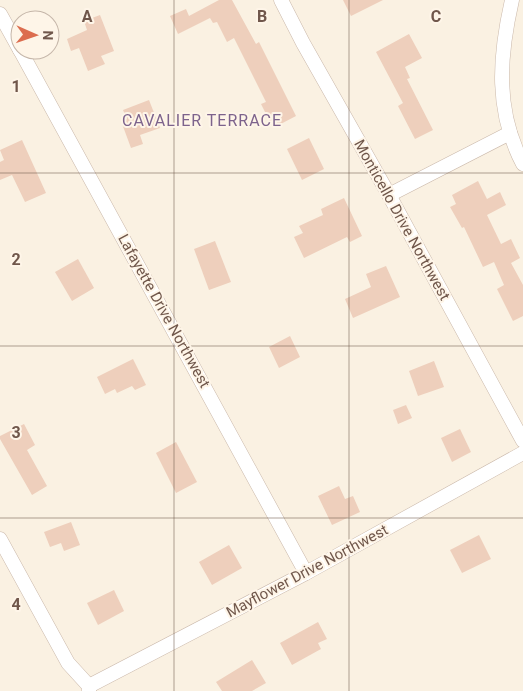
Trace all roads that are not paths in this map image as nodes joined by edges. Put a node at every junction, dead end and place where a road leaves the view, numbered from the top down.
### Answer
1 (281, 0) edge
2 (512, 0) edge
3 (1, 17) edge
4 (10, 33) edge
5 (25, 60) edge
6 (510, 133) junction
7 (523, 164) edge
8 (389, 195) junction
9 (523, 441) edge
10 (523, 453) edge
11 (0, 539) edge
12 (306, 573) junction
13 (89, 689) edge

1 - 8 street, Monticello Drive Northwest
2 - 6 street
3 - 4 street, Lafayette Drive Northwest
5 - 12 street, Lafayette Drive Northwest
6 - 7 street
6 - 8 street
8 - 9 street, Monticello Drive Northwest
10 - 12 street, Mayflower Drive Northwest
11 - 13 street
12 - 13 street, Mayflower Drive Northwest

